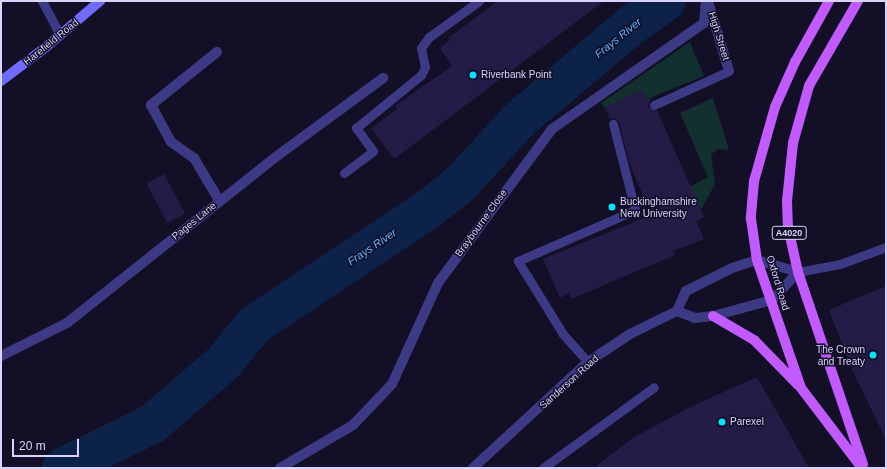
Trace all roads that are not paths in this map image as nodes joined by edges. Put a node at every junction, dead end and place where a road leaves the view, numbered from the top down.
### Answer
1 (42, 1) edge
2 (100, 1) edge
3 (479, 1) edge
4 (707, 1) edge
5 (829, 1) edge
6 (858, 1) edge
7 (60, 35) junction
8 (218, 52) dead end
9 (729, 71) joint
10 (383, 78) dead end
11 (1, 81) edge
12 (654, 104) dead end
13 (613, 124) dead end
14 (344, 174) dead end
15 (219, 200) junction
16 (886, 247) edge
17 (757, 260) junction
18 (798, 272) junction
19 (772, 300) junction
20 (677, 311) junction
21 (713, 316) junction
22 (1, 356) edge
23 (588, 362) junction
24 (654, 387) dead end
25 (801, 388) junction
26 (280, 468) edge
27 (472, 468) edge
28 (543, 468) edge
29 (863, 468) edge

1 - 7 lane
2 - 7 main road, Harefield Road
3 - 14 lane
4 - 9 street, High Street
4 - 26 street, Braybourne Close
5 - 17 main road, Oxford Road / A4020
6 - 18 main road, Oxford Road / A4020
7 - 11 main road, Harefield Road
8 - 15 street
9 - 12 lane
10 - 15 street, Pages Lane
13 - 23 lane
15 - 22 street, Pages Lane
16 - 18 lane
17 - 18 street
17 - 19 main road, Oxford Road / A4020
17 - 20 street
18 - 19 street
18 - 29 main road, Oxford Road / A4020
19 - 21 street
19 - 25 main road, Oxford Road / A4020
20 - 21 street
20 - 23 street, Sanderson Road
21 - 25 main road
23 - 27 street, Sanderson Road
24 - 28 lane
25 - 29 main road, Oxford Road / A4020

